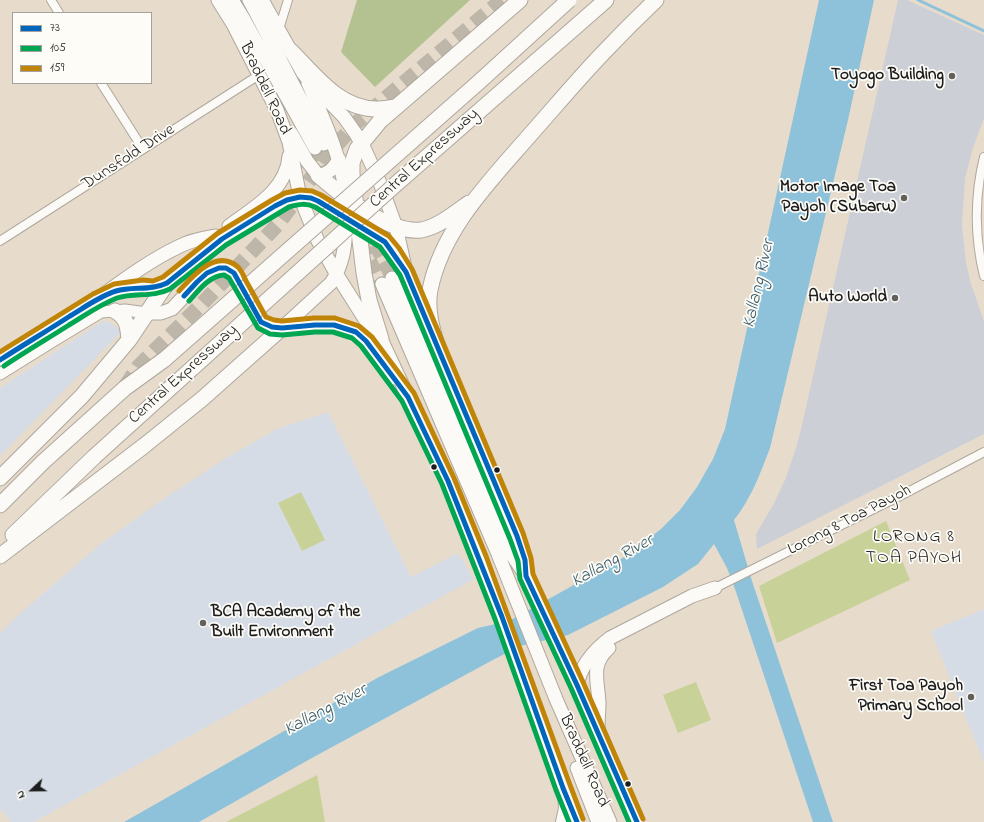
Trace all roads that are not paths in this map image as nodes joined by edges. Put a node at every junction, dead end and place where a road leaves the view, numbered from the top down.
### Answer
1 (51, 0) edge
2 (218, 0) edge
3 (232, 0) edge
4 (249, 0) edge
5 (262, 0) edge
6 (288, 0) edge
7 (520, 0) edge
8 (569, 0) edge
9 (606, 0) edge
10 (656, 0) edge
11 (58, 12) edge
12 (279, 29) junction
13 (291, 51) junction
14 (303, 73) junction
15 (260, 75) junction
16 (103, 84) edge
17 (396, 106) junction
18 (277, 110) junction
19 (289, 142) junction
20 (361, 142) junction
21 (143, 149) junction
22 (984, 157) edge
23 (339, 159) junction
24 (318, 175) junction
25 (300, 197) junction
26 (476, 198) junction
27 (351, 200) junction
28 (352, 221) junction
29 (396, 227) junction
30 (216, 236) junction
31 (0, 241) edge
32 (406, 272) junction
33 (337, 275) junction
34 (984, 276) edge
35 (167, 283) junction
36 (96, 300) junction
37 (115, 311) junction
38 (147, 313) junction
39 (282, 328) junction
40 (382, 339) junction
41 (129, 340) junction
42 (439, 352) junction
43 (0, 360) edge
44 (0, 374) edge
45 (408, 397) junction
46 (984, 452) edge
47 (0, 478) edge
48 (0, 505) edge
49 (0, 548) edge
50 (0, 556) edge
51 (526, 576) junction
52 (718, 586) joint
53 (642, 622) junction
54 (577, 685) junction
55 (556, 699) junction
56 (598, 731) junction
57 (562, 788) junction
58 (561, 822) edge
59 (577, 822) edge
60 (598, 822) edge
61 (610, 822) edge
62 (637, 822) edge

1 - 11 street
2 - 15 highway, Braddell Road
3 - 4 highway
5 - 12 highway
6 - 12 street
7 - 17 highway
8 - 48 highway, Central Expressway, bridge
9 - 49 highway, Central Expressway, bridge
10 - 26 highway
12 - 13 highway
13 - 14 highway
13 - 17 highway
14 - 20 highway
14 - 23 highway
15 - 18 highway, Braddell Road
15 - 21 street, Dunsfold Drive
16 - 21 street
17 - 20 highway
18 - 19 highway, Braddell Road
18 - 24 highway
19 - 25 highway, Braddell Road
19 - 30 highway
20 - 27 highway
20 - 29 highway
21 - 31 street, Dunsfold Drive
22 - 34 street
23 - 24 highway
23 - 27 highway
24 - 27 highway
25 - 28 highway
25 - 33 highway, Braddell Road
25 - 35 highway
26 - 29 highway
26 - 42 highway
27 - 28 highway
27 - 29 highway
28 - 32 highway
28 - 33 highway
28 - 40 highway
29 - 32 highway
30 - 35 highway
30 - 36 highway
32 - 42 highway
33 - 39 highway
33 - 40 highway, Braddell Road
35 - 36 main road
35 - 38 highway
36 - 43 main road
37 - 38 main road
37 - 41 highway
37 - 44 main road
38 - 39 highway
38 - 41 highway
39 - 45 highway
39 - 50 highway
40 - 45 highway, Braddell Road
41 - 47 highway
42 - 51 highway
45 - 57 highway, Braddell Road
46 - 52 street, Lorong 8 Toa Payoh
51 - 54 highway, Braddell Road
51 - 55 highway
52 - 53 highway
53 - 54 highway
53 - 56 highway
54 - 56 highway, Braddell Road
55 - 60 highway
55 - 61 highway, Braddell Road
56 - 62 highway, Braddell Road
57 - 58 street
57 - 59 highway, Braddell Road

